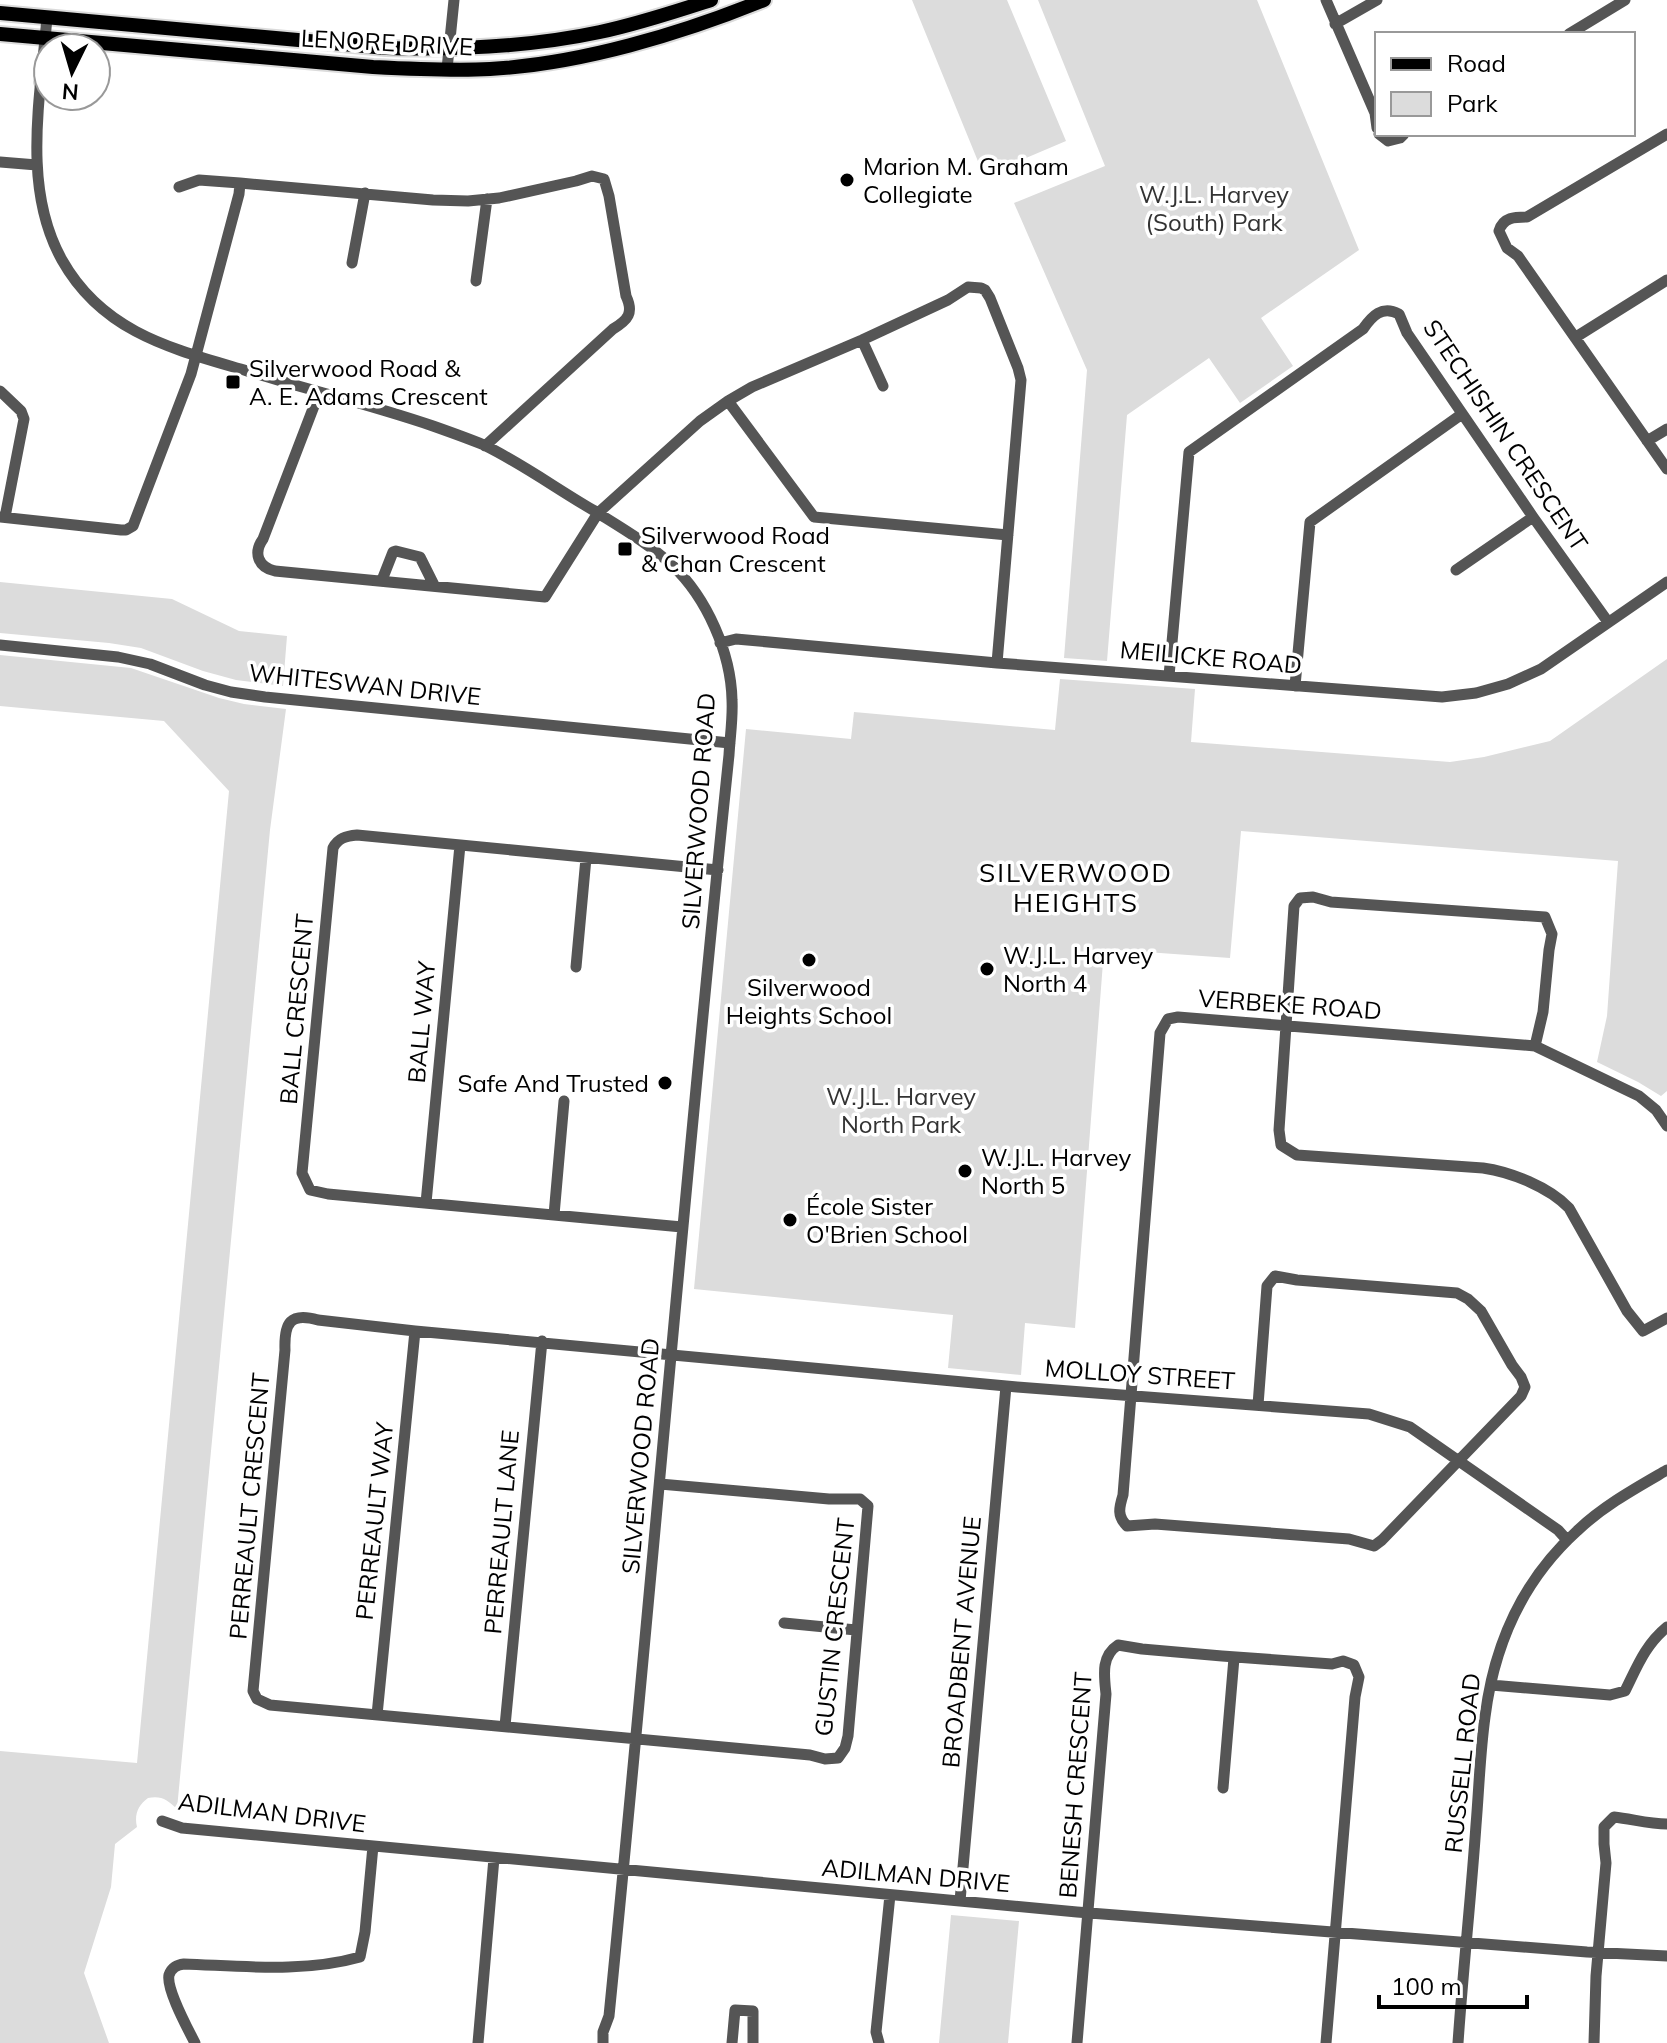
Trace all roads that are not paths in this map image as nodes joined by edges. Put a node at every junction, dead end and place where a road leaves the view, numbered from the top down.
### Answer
1 (454, 0) edge
2 (711, 0) edge
3 (764, 0) edge
4 (1326, 0) edge
5 (1377, 0) edge
6 (1625, 0) edge
7 (0, 13) edge
8 (47, 17) junction
9 (1335, 24) junction
10 (46, 32) edge
11 (1572, 32) edge
12 (0, 34) edge
13 (32, 37) edge
14 (112, 44) edge
15 (450, 48) junction
16 (447, 69) junction
17 (42, 112) edge
18 (1375, 113) edge
19 (1667, 134) edge
20 (1381, 136) edge
21 (1402, 136) edge
22 (0, 162) edge
23 (37, 165) junction
24 (240, 183) junction
25 (179, 187) dead end
26 (365, 193) junction
27 (487, 199) junction
28 (352, 263) dead end
29 (1667, 280) edge
30 (476, 281) dead end
31 (1576, 337) junction
32 (862, 340) junction
33 (196, 356) junction
34 (883, 386) dead end
35 (0, 391) edge
36 (319, 393) junction
37 (728, 401) junction
38 (1462, 414) junction
39 (1667, 429) edge
40 (1647, 441) junction
41 (485, 446) junction
42 (1667, 469) edge
43 (598, 513) junction
44 (2, 517) edge
45 (1533, 517) junction
46 (1008, 535) junction
47 (1456, 570) dead end
48 (382, 580) junction
49 (1667, 582) edge
50 (434, 585) junction
51 (1608, 622) junction
52 (720, 643) junction
53 (0, 645) edge
54 (997, 663) junction
55 (1169, 676) junction
56 (1295, 686) junction
57 (730, 743) junction
58 (460, 845) junction
59 (586, 858) junction
60 (718, 870) junction
61 (576, 967) dead end
62 (1287, 1026) junction
63 (1535, 1046) junction
64 (564, 1101) dead end
65 (1667, 1126) edge
66 (426, 1203) junction
67 (554, 1215) junction
68 (682, 1227) junction
69 (1667, 1318) edge
70 (415, 1331) junction
71 (542, 1341) junction
72 (672, 1355) junction
73 (1006, 1386) junction
74 (1132, 1395) junction
75 (1258, 1405) junction
76 (1458, 1460) junction
77 (1667, 1470) edge
78 (660, 1484) junction
79 (1567, 1540) junction
80 (784, 1623) dead end
81 (1667, 1627) edge
82 (856, 1630) junction
83 (1234, 1658) junction
84 (1491, 1685) junction
85 (377, 1715) junction
86 (505, 1726) junction
87 (635, 1738) junction
88 (1223, 1788) dead end
89 (162, 1821) dead end
90 (1667, 1824) edge
91 (373, 1846) junction
92 (494, 1858) junction
93 (623, 1870) junction
94 (890, 1895) junction
95 (960, 1901) junction
96 (1088, 1913) junction
97 (1336, 1933) junction
98 (1466, 1942) junction
99 (1599, 1953) junction
100 (1667, 1956) edge
101 (195, 2043) edge
102 (478, 2043) edge
103 (603, 2043) edge
104 (732, 2043) edge
105 (753, 2043) edge
106 (879, 2043) edge
107 (1077, 2043) edge
108 (1326, 2043) edge
109 (1458, 2043) edge
110 (1594, 2043) edge

1 - 15 street
2 - 15 main road, LENORE DRIVE
3 - 16 main road, LENORE DRIVE
4 - 9 street
5 - 9 street
6 - 11 street
7 - 8 main road, LENORE DRIVE
8 - 10 street, SILVERWOOD ROAD
8 - 15 main road, LENORE DRIVE
9 - 18 street
12 - 13 main road, LENORE DRIVE
14 - 16 main road, LENORE DRIVE
15 - 16 street
17 - 23 street, SILVERWOOD ROAD
19 - 31 street
20 - 21 street
22 - 23 street
23 - 33 street, SILVERWOOD ROAD
24 - 25 street
24 - 26 street
24 - 33 street
26 - 27 street
26 - 28 street
27 - 30 street
27 - 41 street
29 - 31 street
31 - 40 street
32 - 34 street
32 - 37 street
32 - 46 street
33 - 36 street, SILVERWOOD ROAD
33 - 44 street
35 - 44 street
36 - 41 street, SILVERWOOD ROAD
36 - 48 street
37 - 43 street
37 - 46 street
38 - 45 street, STECHISHIN CRESCENT
38 - 55 street, STECHISHIN CRESCENT
38 - 56 street
39 - 40 street
40 - 42 street
41 - 43 street, SILVERWOOD ROAD
43 - 50 street
43 - 52 street, SILVERWOOD ROAD
45 - 47 street
45 - 51 street, STECHISHIN CRESCENT
46 - 54 street
48 - 50 street
48 - 50 street
49 - 51 street, MEILICKE ROAD
51 - 56 street, MEILICKE ROAD
52 - 54 street, MEILICKE ROAD
52 - 57 street, SILVERWOOD ROAD
53 - 57 street, WHITESWAN DRIVE
54 - 55 street, MEILICKE ROAD
55 - 56 street, MEILICKE ROAD
57 - 60 street, SILVERWOOD ROAD
58 - 59 street, BALL CRESCENT
58 - 66 street, BALL WAY
58 - 66 street, BALL CRESCENT
59 - 60 street, BALL CRESCENT
59 - 61 street
60 - 68 street, SILVERWOOD ROAD
62 - 63 street, VERBEKE ROAD
62 - 63 street
62 - 69 street
62 - 74 street, VERBEKE ROAD
63 - 65 street, VERBEKE ROAD
64 - 67 street
66 - 67 street, BALL CRESCENT
67 - 68 street, BALL CRESCENT
68 - 72 street, SILVERWOOD ROAD
70 - 71 street, PERREAULT CRESCENT
70 - 85 street, PERREAULT WAY
70 - 85 street, PERREAULT CRESCENT
71 - 72 street, PERREAULT CRESCENT
71 - 86 street, PERREAULT LANE
72 - 73 street, MOLLOY STREET
72 - 78 street, SILVERWOOD ROAD
73 - 74 street, MOLLOY STREET
73 - 95 street, BROADBENT AVENUE
74 - 75 street, MOLLOY STREET
74 - 76 street
75 - 76 street, MOLLOY STREET
75 - 76 street
76 - 79 street, MOLLOY STREET
77 - 79 street, RUSSELL ROAD
78 - 82 street, GUSTIN CRESCENT
78 - 87 street, SILVERWOOD ROAD
79 - 84 street, RUSSELL ROAD
80 - 82 street
81 - 84 street
82 - 87 street, GUSTIN CRESCENT
83 - 88 street
83 - 96 street, BENESH CRESCENT
83 - 97 street, BENESH CRESCENT
84 - 98 street, RUSSELL ROAD
85 - 86 street, PERREAULT CRESCENT
86 - 87 street, PERREAULT CRESCENT
87 - 93 street, SILVERWOOD ROAD
89 - 91 street, ADILMAN DRIVE
90 - 99 street
91 - 92 street, ADILMAN DRIVE
91 - 101 street
92 - 93 street, ADILMAN DRIVE
92 - 102 street
93 - 94 street, ADILMAN DRIVE
93 - 103 street, SILVERWOOD ROAD
94 - 95 street, ADILMAN DRIVE
94 - 106 street
95 - 96 street, ADILMAN DRIVE
96 - 97 street, ADILMAN DRIVE
96 - 107 street
97 - 98 street, ADILMAN DRIVE
97 - 108 street
98 - 99 street, ADILMAN DRIVE
98 - 109 street, RUSSELL ROAD
99 - 100 street, ADILMAN DRIVE
99 - 110 street
104 - 105 street

